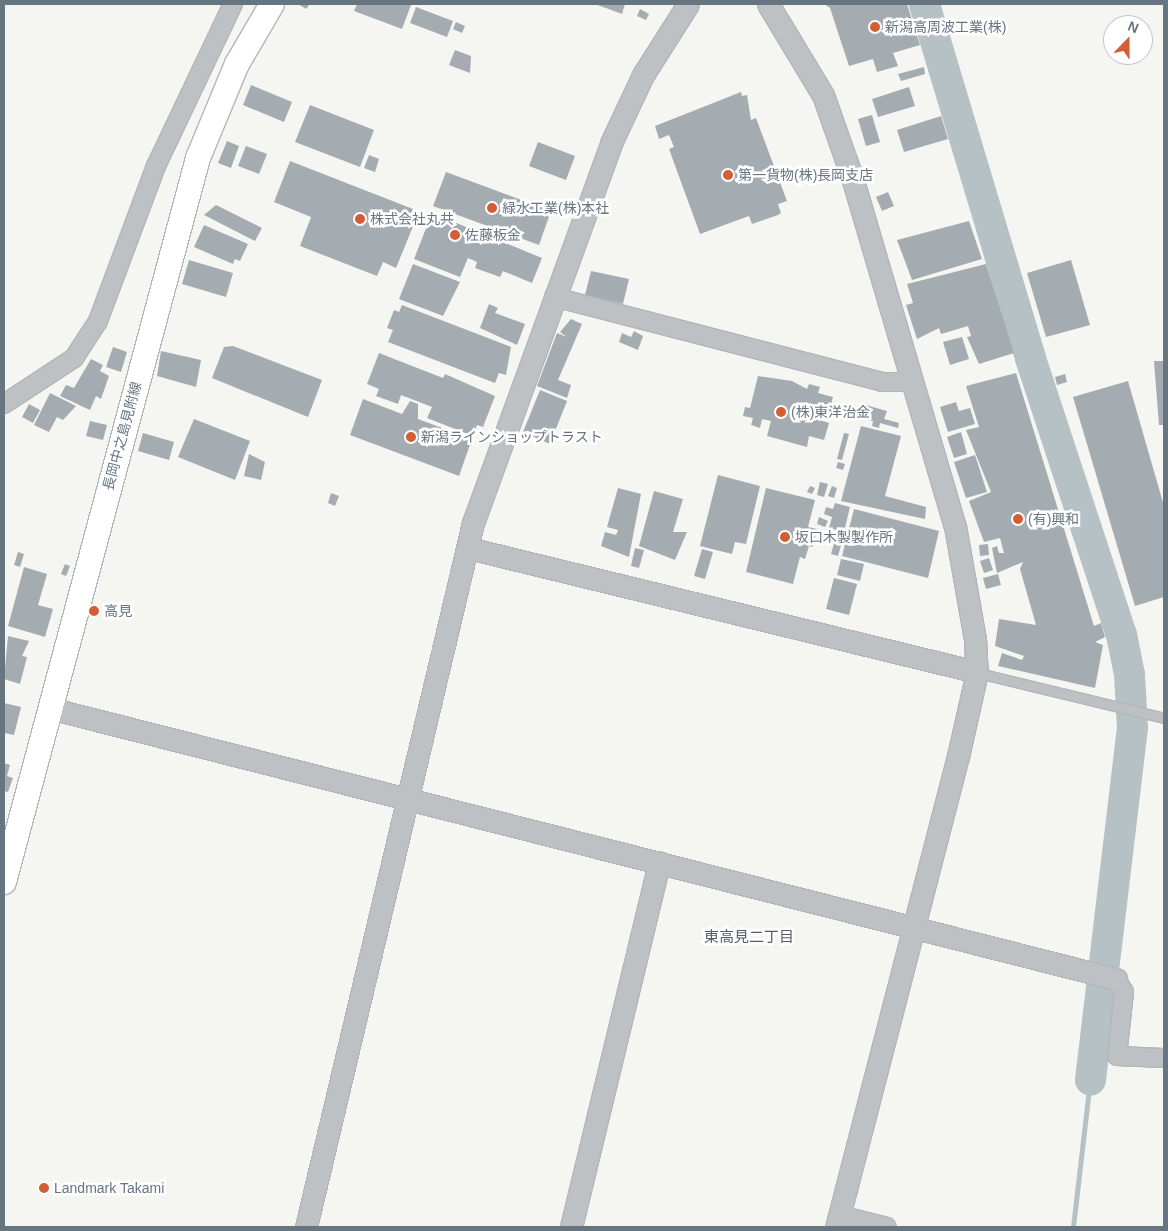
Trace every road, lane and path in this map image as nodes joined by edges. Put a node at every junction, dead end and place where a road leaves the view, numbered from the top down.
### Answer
1 (233, 4) edge
2 (272, 4) edge
3 (688, 4) edge
4 (768, 4) edge
5 (554, 297) junction
6 (913, 382) junction
7 (4, 404) edge
8 (468, 548) junction
9 (977, 672) junction
10 (49, 708) junction
11 (1164, 718) edge
12 (407, 799) junction
13 (6, 857) edge
14 (659, 862) junction
15 (4, 882) edge
16 (912, 924) junction
17 (1116, 979) joint
18 (1164, 1058) edge
19 (837, 1221) edge
20 (306, 1227) edge
21 (571, 1227) edge
22 (888, 1227) edge

1 - 7 street
2 - 10 main road, 長岡中之島見附線
3 - 5 street
4 - 6 street
5 - 6 street
5 - 8 street
6 - 9 street
8 - 9 street
8 - 12 street
9 - 11 lane
9 - 16 street
10 - 12 street
10 - 13 main road, 長岡中之島見附線
12 - 14 street
12 - 20 street
13 - 15 main road, 長岡中之島見附線
14 - 16 street
14 - 21 street
16 - 17 street
16 - 19 street
17 - 18 street
19 - 22 street

